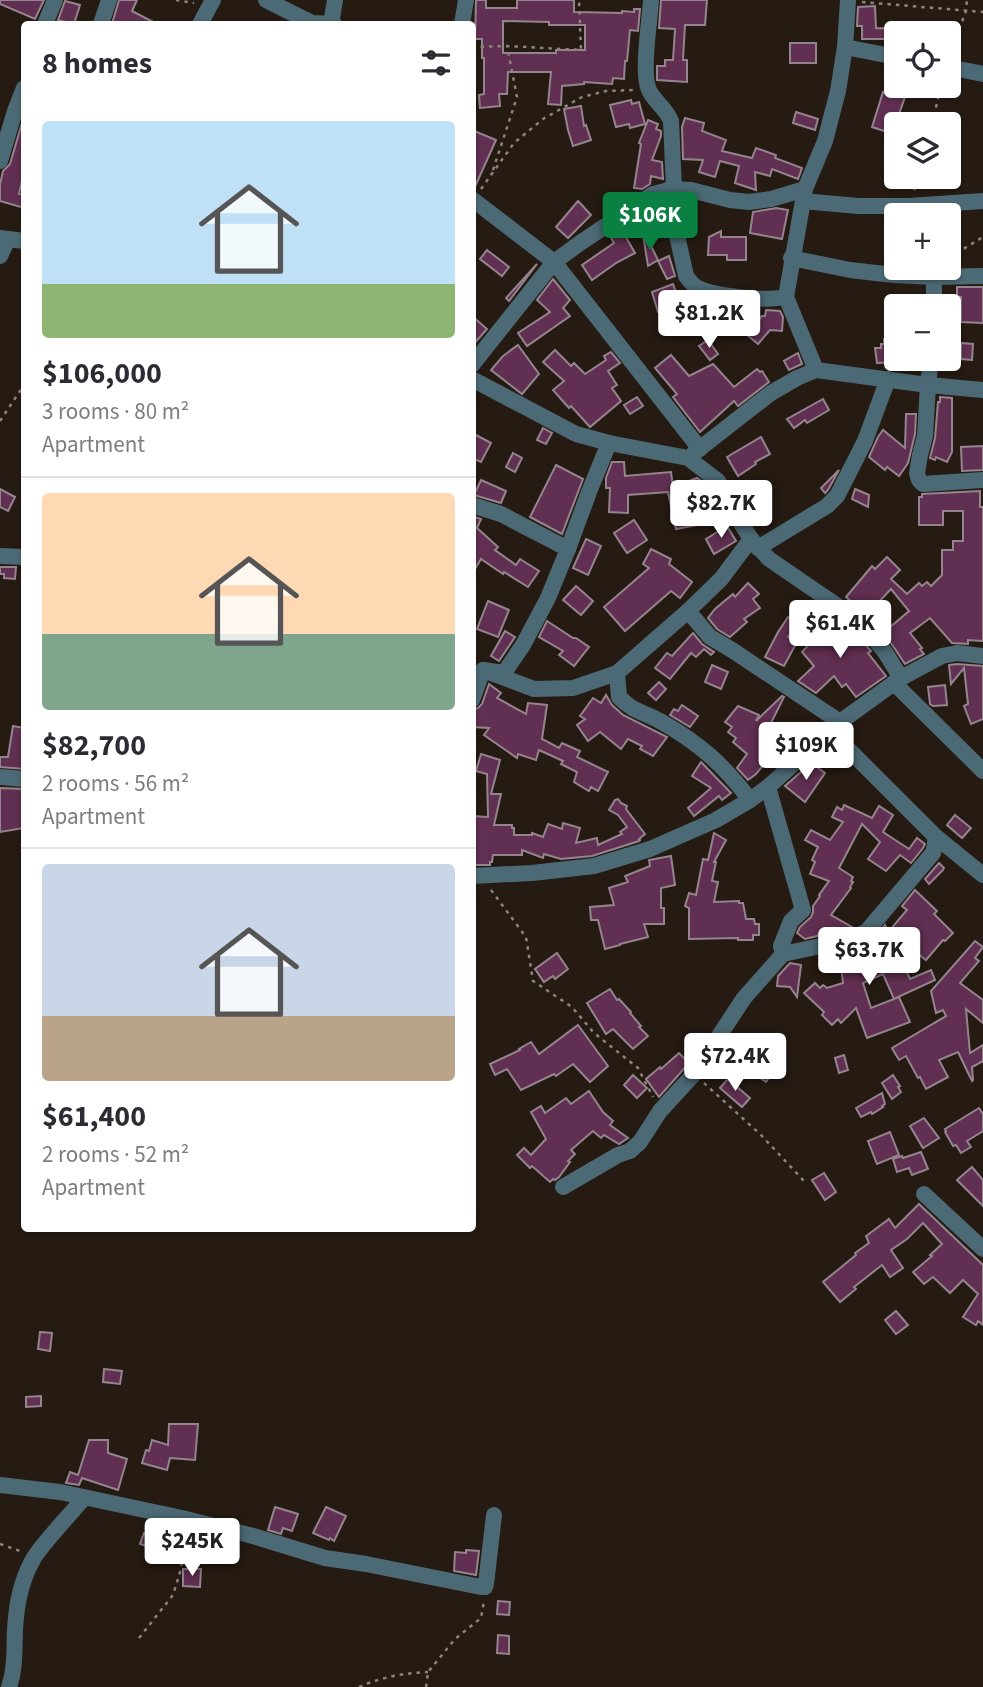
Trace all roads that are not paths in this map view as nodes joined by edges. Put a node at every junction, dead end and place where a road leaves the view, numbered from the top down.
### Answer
1 (55, 0) edge
2 (109, 0) edge
3 (213, 0) edge
4 (265, 0) edge
5 (335, 0) edge
6 (466, 0) edge
7 (651, 0) edge
8 (848, 0) edge
9 (46, 21) edge
10 (102, 21) edge
11 (202, 21) edge
12 (308, 21) edge
13 (332, 21) edge
14 (462, 21) edge
15 (845, 47) junction
16 (884, 55) edge
17 (961, 70) edge
18 (983, 74) edge
19 (15, 107) edge
20 (0, 161) edge
21 (671, 189) junction
22 (804, 195) junction
23 (983, 201) edge
24 (476, 202) edge
25 (11, 239) edge
26 (0, 256) edge
27 (792, 258) junction
28 (554, 262) junction
29 (884, 273) edge
30 (961, 276) edge
31 (983, 276) edge
32 (786, 297) junction
33 (476, 360) edge
34 (816, 370) junction
35 (930, 371) edge
36 (888, 379) junction
37 (476, 382) edge
38 (928, 385) junction
39 (983, 390) edge
40 (609, 443) junction
41 (694, 453) junction
42 (982, 485) edge
43 (476, 506) edge
44 (754, 543) junction
45 (568, 549) junction
46 (0, 556) edge
47 (21, 557) edge
48 (688, 611) junction
49 (983, 656) edge
50 (478, 668) edge
51 (617, 673) junction
52 (898, 680) junction
53 (836, 727) junction
54 (983, 771) edge
55 (0, 777) edge
56 (21, 779) edge
57 (768, 787) junction
58 (750, 800) junction
59 (935, 836) junction
60 (983, 875) edge
61 (476, 876) edge
62 (783, 954) junction
63 (563, 1188) dead end
64 (924, 1194) dead end
65 (983, 1249) edge
66 (0, 1485) edge
67 (84, 1498) junction
68 (494, 1515) dead end
69 (7, 1666) edge
70 (9, 1687) edge

1 - 9 street
2 - 10 street
3 - 11 street
4 - 12 street
5 - 13 street
6 - 14 street
7 - 21 street
8 - 15 street
15 - 16 street
15 - 22 street
17 - 18 street
19 - 20 street
21 - 22 street
21 - 28 street
21 - 32 street
22 - 23 street
22 - 27 street
24 - 28 street
25 - 26 street
27 - 29 street
27 - 32 street
28 - 33 street
28 - 41 street
30 - 31 street
32 - 34 street
34 - 36 street
34 - 41 street
35 - 38 street
36 - 38 street
36 - 44 street
37 - 40 street
38 - 39 street
38 - 42 street
40 - 41 street
40 - 45 street
41 - 44 street
43 - 45 street
44 - 48 street
44 - 52 street
45 - 50 street
46 - 47 street
48 - 51 street
48 - 53 street
49 - 52 street
50 - 51 street
51 - 58 street
52 - 53 street
52 - 54 street
53 - 57 street
53 - 59 street
55 - 56 street
57 - 58 street
57 - 62 street
58 - 61 street
59 - 60 street
59 - 62 street
62 - 63 street
64 - 65 street
66 - 67 street
67 - 68 street
67 - 69 street
69 - 70 street

